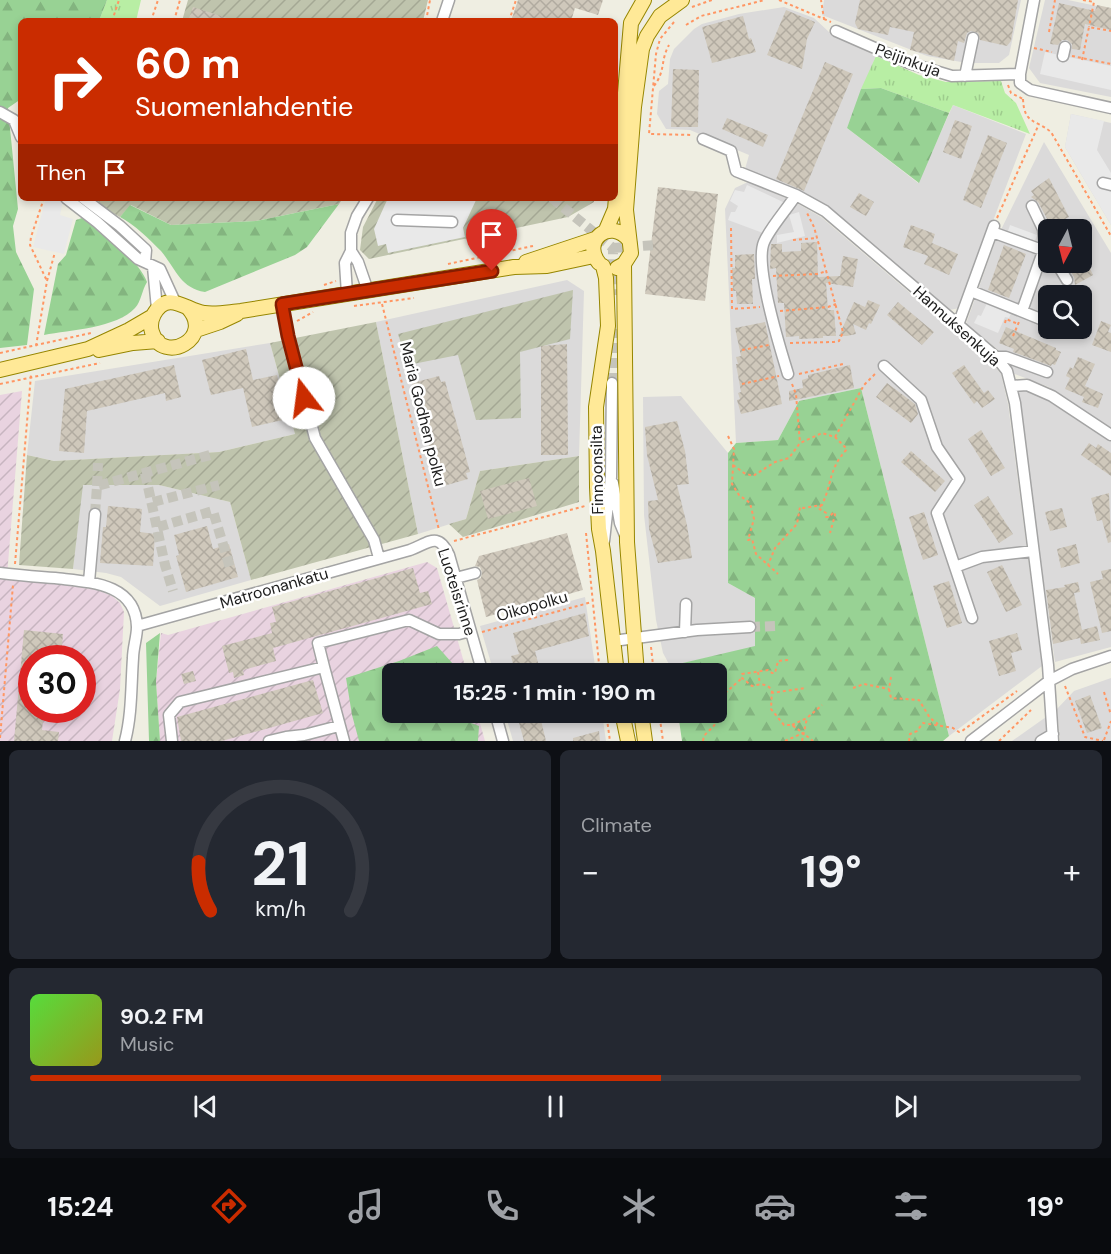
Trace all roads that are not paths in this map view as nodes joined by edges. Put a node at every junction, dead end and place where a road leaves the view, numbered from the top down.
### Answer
1 (449, 0) edge
2 (644, 0) edge
3 (1034, 0) edge
4 (686, 4) edge
5 (443, 18) edge
6 (835, 27) road end
7 (973, 38) dead end
8 (1020, 74) junction
9 (965, 76) junction
10 (1111, 108) edge
11 (0, 112) edge
12 (17, 118) edge
13 (703, 139) road end
14 (618, 174) edge
15 (796, 195) junction
16 (70, 201) edge
17 (87, 201) edge
18 (366, 201) edge
19 (616, 201) edge
20 (1032, 206) dead end
21 (1038, 219) edge
22 (396, 220) dead end
23 (452, 222) dead end
24 (606, 230) junction
25 (595, 239) junction
26 (629, 240) junction
27 (1038, 249) edge
28 (351, 251) junction
29 (598, 261) junction
30 (624, 264) junction
31 (149, 265) junction
32 (514, 267) junction
33 (1038, 272) edge
34 (1063, 273) edge
35 (1067, 280) dead end
36 (346, 287) junction
37 (368, 291) junction
38 (971, 291) junction
39 (282, 304) junction
40 (181, 305) junction
41 (241, 311) junction
42 (1022, 311) junction
43 (155, 312) junction
44 (1038, 318) edge
45 (958, 325) junction
46 (196, 330) junction
47 (161, 344) junction
48 (88, 349) junction
49 (996, 357) junction
50 (884, 366) road end
51 (0, 370) edge
52 (1047, 372) dead end
53 (788, 375) road end
54 (612, 383) tunnel mouth
55 (1011, 386) junction
56 (1111, 435) edge
57 (611, 477) junction
58 (95, 514) tunnel mouth
59 (627, 542) junction
60 (410, 550) joint
61 (603, 551) junction
62 (1033, 551) junction
63 (379, 558) junction
64 (955, 567) junction
65 (0, 573) edge
66 (475, 573) dead end
67 (456, 578) junction
68 (89, 582) junction
69 (686, 604) dead end
70 (972, 618) dead end
71 (137, 626) junction
72 (750, 627) tunnel mouth
73 (475, 632) junction
74 (685, 632) junction
75 (635, 639) junction
76 (613, 641) junction
77 (1111, 657) edge
78 (481, 663) edge
79 (616, 663) edge
80 (637, 663) edge
81 (324, 667) junction
82 (1049, 681) junction
83 (498, 723) edge
84 (624, 723) edge
85 (643, 723) edge
86 (339, 726) junction
87 (1053, 737) edge
88 (125, 741) edge
89 (172, 741) edge
90 (269, 741) edge
91 (344, 741) edge
92 (503, 741) edge
93 (628, 741) edge
94 (645, 741) edge
95 (970, 741) edge
96 (1041, 741) edge

1 - 5 street
2 - 14 main road
3 - 8 street
4 - 26 main road
6 - 9 street, Peijinkuja
7 - 9 street
8 - 9 street, Peijinkuja
8 - 10 street
11 - 12 street
13 - 15 street, Hannuksenkuja
15 - 45 street, Hannuksenkuja
15 - 53 street
16 - 31 street
17 - 31 street
18 - 28 street
19 - 24 main road
20 - 21 street
22 - 23 street
24 - 25 main road
24 - 26 main road
25 - 29 main road
25 - 32 main road
26 - 30 main road
27 - 38 street
28 - 36 street
28 - 37 street
29 - 30 main road
29 - 32 main road
29 - 61 main road, Finnoonsilta
30 - 59 main road, Finnoonsilta
31 - 40 street
31 - 43 street
32 - 37 main road
33 - 42 street
34 - 35 street
36 - 37 main road
36 - 39 main road
38 - 42 street
38 - 45 street
39 - 41 main road
39 - 63 street
40 - 41 main road
40 - 43 main road
40 - 46 main road
41 - 46 main road
42 - 44 street
43 - 47 main road
43 - 48 main road
45 - 49 street, Hannuksenkuja
46 - 47 main road
47 - 48 main road
48 - 51 main road
49 - 52 street
49 - 55 street, Hannuksenkuja
50 - 64 street
54 - 57 street
55 - 56 street
55 - 62 street, Hannuksenkuja
57 - 59 street
57 - 61 street
58 - 68 street
59 - 75 main road, Finnoonsilta
60 - 63 street, Matroonankatu
60 - 67 street, Luoteisrinne
61 - 76 main road, Finnoonsilta
62 - 64 street
62 - 82 street, Hannuksenkuja
63 - 71 street, Matroonankatu
64 - 70 street
65 - 68 street
66 - 67 street
67 - 73 street, Luoteisrinne
68 - 71 street
69 - 74 street
71 - 88 street
72 - 74 street
73 - 78 street, Luoteisrinne
73 - 81 street
74 - 75 street
75 - 76 street
75 - 80 main road, Finnoonsilta
76 - 79 main road, Finnoonsilta
77 - 82 street
81 - 86 street
81 - 89 street
82 - 87 street, Hannuksenkuja
82 - 95 street
83 - 92 street
84 - 93 main road
85 - 94 main road
86 - 90 street
86 - 91 street
87 - 96 street

